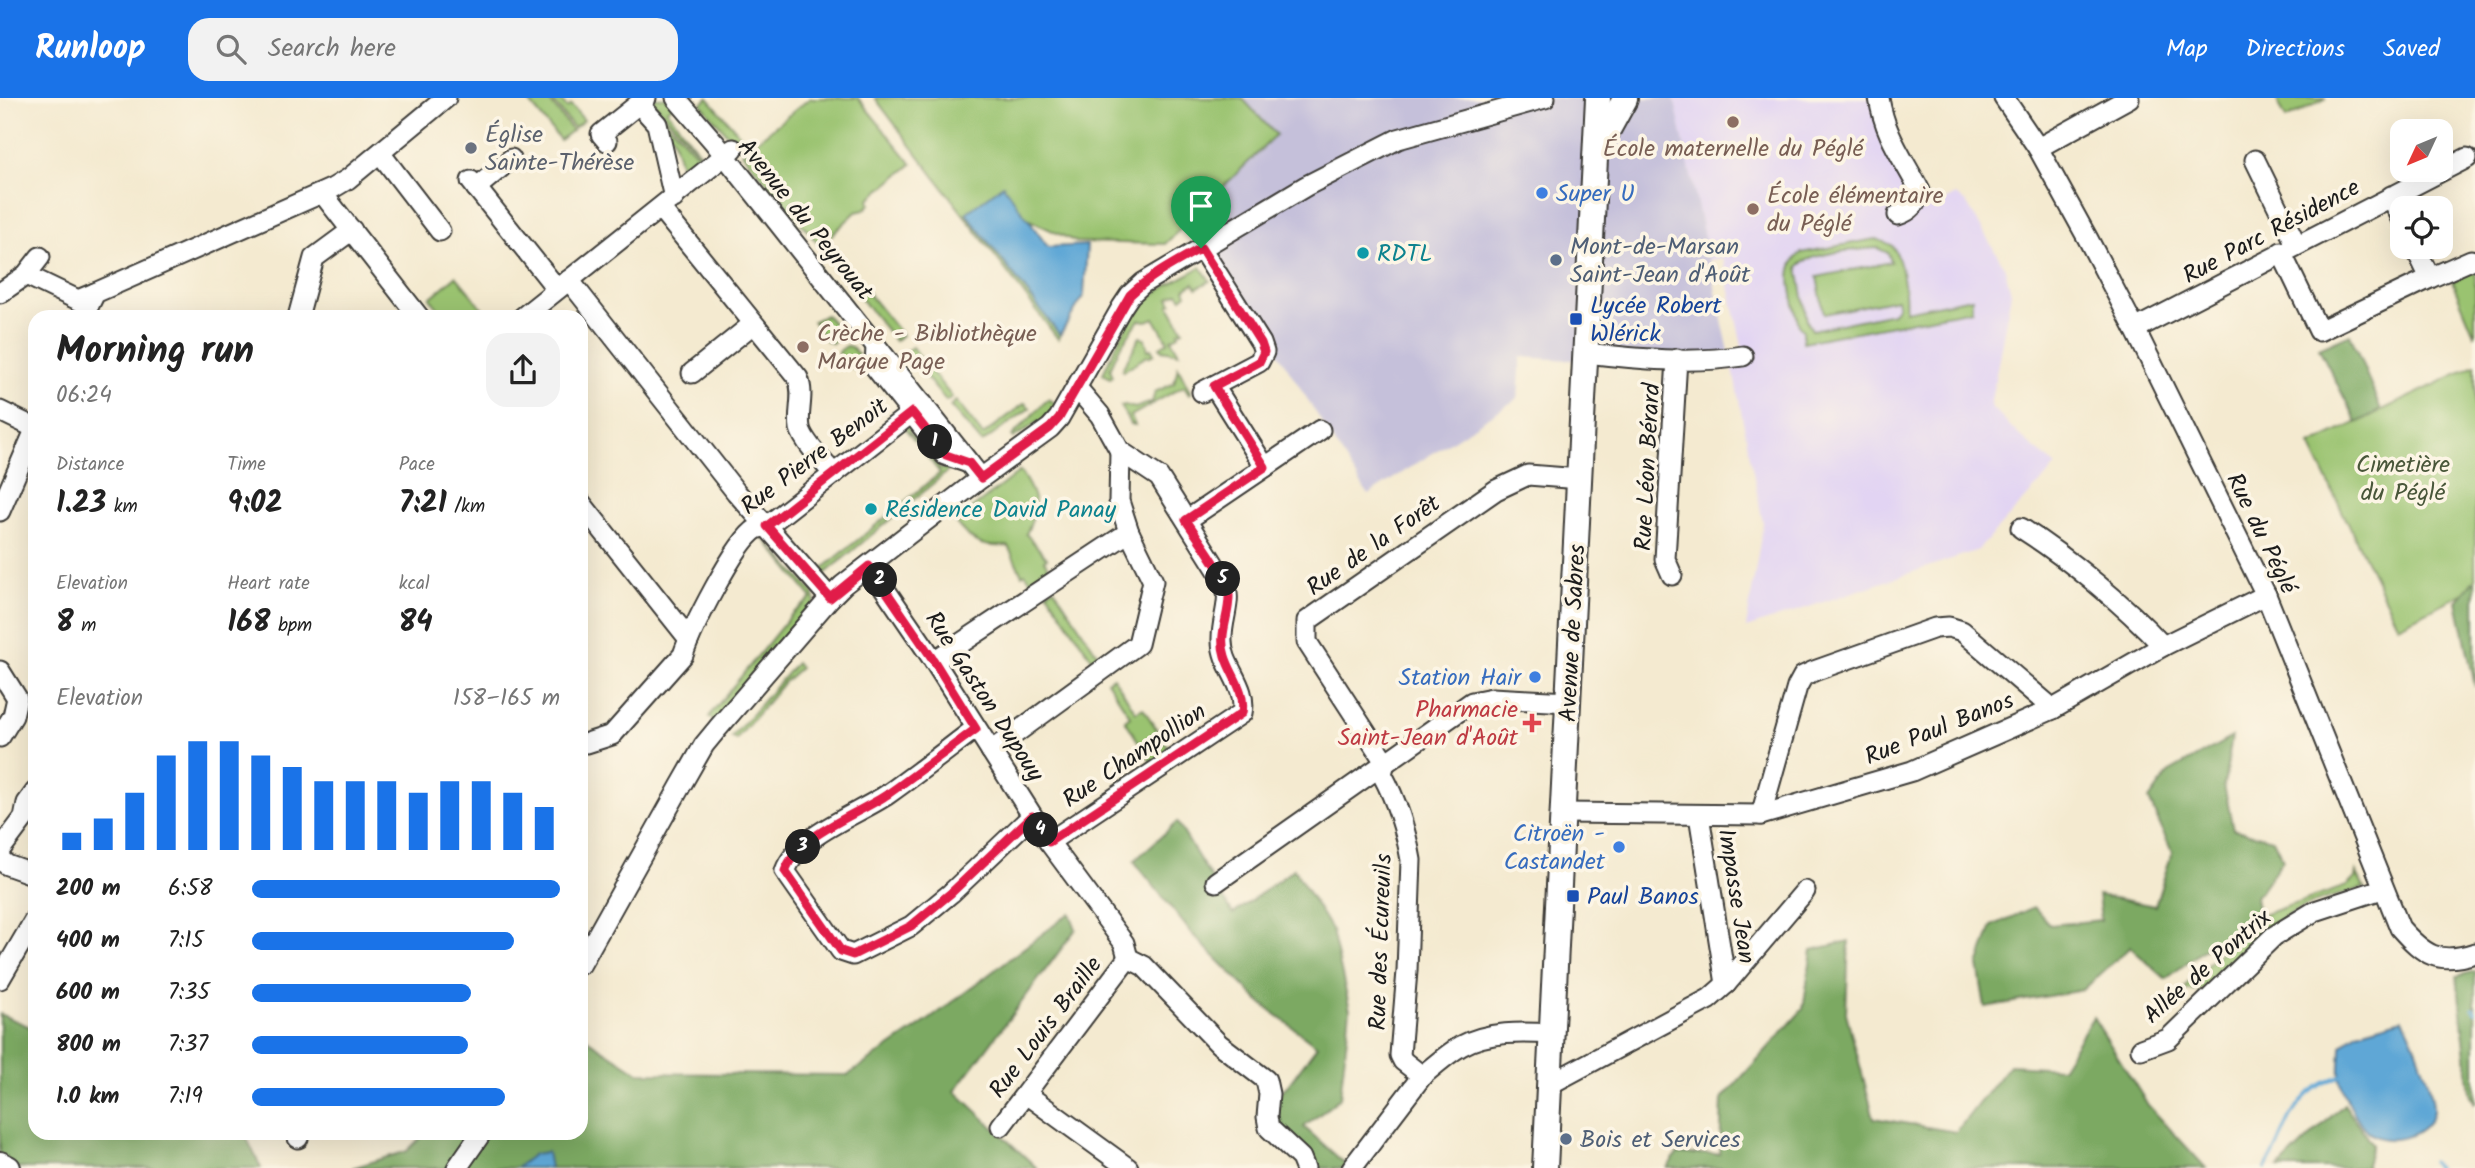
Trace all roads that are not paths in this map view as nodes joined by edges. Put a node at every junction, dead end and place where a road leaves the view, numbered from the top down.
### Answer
1 (446, 98) edge
2 (676, 98) edge
3 (1545, 98) edge
4 (1598, 98) edge
5 (1624, 98) edge
6 (1879, 98) edge
7 (2004, 98) edge
8 (2129, 98) edge
9 (642, 101) edge
10 (607, 141) dead end
11 (2038, 148) junction
12 (730, 152) junction
13 (380, 153) junction
14 (1596, 153) junction
15 (2467, 158) dead end
16 (511, 159) dead end
17 (2255, 160) dead end
18 (323, 194) junction
19 (2391, 196) edge
20 (2390, 197) edge
21 (667, 203) junction
22 (1898, 215) dead end
23 (352, 230) junction
24 (440, 231) dead end
25 (1201, 248) junction
26 (2288, 248) junction
27 (40, 257) dead end
28 (2421, 259) edge
29 (2471, 260) dead end
30 (26, 275) junction
31 (2430, 278) junction
32 (563, 285) junction
33 (0, 293) edge
34 (95, 293) junction
35 (86, 310) edge
36 (300, 310) edge
37 (414, 310) edge
38 (532, 310) edge
39 (584, 310) edge
40 (588, 315) edge
41 (749, 319) junction
42 (2135, 329) junction
43 (1586, 354) junction
44 (1743, 356) dead end
45 (1677, 359) junction
46 (692, 373) dead end
47 (1077, 388) junction
48 (917, 408) junction
49 (0, 411) edge
50 (28, 425) edge
51 (1320, 430) dead end
52 (28, 445) edge
53 (1120, 451) junction
54 (1265, 467) junction
55 (975, 470) junction
56 (834, 474) junction
57 (1580, 479) junction
58 (0, 511) edge
59 (588, 512) edge
60 (1186, 520) junction
61 (767, 526) junction
62 (2021, 528) dead end
63 (1129, 531) junction
64 (869, 566) junction
65 (1672, 575) dead end
66 (2266, 596) junction
67 (830, 598) junction
68 (689, 639) junction
69 (2163, 646) junction
70 (934, 661) junction
71 (0, 671) edge
72 (1569, 702) junction
73 (2053, 709) junction
74 (976, 729) junction
75 (0, 737) edge
76 (588, 743) edge
77 (991, 751) junction
78 (1385, 762) junction
79 (28, 802) edge
80 (1563, 813) junction
81 (1699, 815) junction
82 (1761, 815) junction
83 (1032, 816) junction
84 (1049, 842) junction
85 (2, 862) edge
86 (28, 872) edge
87 (1216, 882) dead end
88 (2382, 889) junction
89 (1805, 891) dead end
90 (28, 931) edge
91 (588, 952) edge
92 (2475, 953) edge
93 (1128, 958) junction
94 (0, 979) edge
95 (1726, 984) junction
96 (1552, 1034) junction
97 (2141, 1049) dead end
98 (1422, 1076) junction
99 (1550, 1083) junction
100 (1026, 1094) junction
101 (1001, 1126) dead end
102 (476, 1140) edge
103 (0, 1164) edge
104 (8, 1168) edge
105 (457, 1168) edge
106 (1128, 1168) edge
107 (1305, 1168) edge
108 (1352, 1168) edge
109 (1545, 1168) edge

1 - 13 street
2 - 12 street, Avenue du Peyrouat
3 - 25 street
4 - 14 main road, Avenue de Sabres
5 - 14 main road
6 - 22 street
7 - 11 street, Rue du Péglé
8 - 11 street
9 - 10 street
9 - 21 street
11 - 42 street, Rue du Péglé
12 - 21 street
12 - 48 street, Avenue du Peyrouat
13 - 18 street
13 - 24 street
14 - 43 main road, Avenue de Sabres
15 - 19 street, Rue Parc Résidence
16 - 32 street
17 - 26 street
18 - 23 street
18 - 34 street
20 - 26 street, Rue Parc Résidence
21 - 32 street
21 - 41 street
23 - 36 street
23 - 37 street
25 - 47 street
25 - 54 street
26 - 31 street
26 - 42 street, Rue Parc Résidence
27 - 30 street
28 - 31 street
29 - 31 street
30 - 33 street
30 - 34 street
32 - 38 street
32 - 39 street
34 - 35 street
40 - 61 street
41 - 46 street
41 - 56 street
42 - 66 street, Rue du Péglé
43 - 45 street
43 - 57 main road, Avenue de Sabres
44 - 45 street
45 - 65 street, Rue Léon Bérard
47 - 53 street, Rue Champollion
47 - 55 street
48 - 55 street, Avenue du Peyrouat
48 - 56 street, Rue Pierre Benoit
49 - 50 street
51 - 54 street
52 - 58 street
53 - 60 street, Rue Champollion
53 - 63 street
54 - 60 street
55 - 64 street
56 - 61 street, Rue Pierre Benoit
57 - 72 main road, Avenue de Sabres
57 - 78 street, Rue de la Forêt
59 - 68 street
60 - 84 street, Rue Champollion
61 - 67 street
61 - 68 street, Rue Pierre Benoit
62 - 69 street
63 - 70 street
63 - 77 street
64 - 67 street
64 - 70 street, Rue Gaston Dupouy
66 - 69 street, Rue Paul Banos
66 - 88 street, Rue du Péglé
67 - 91 street
68 - 76 street, Rue Pierre Benoit
69 - 73 street, Rue Paul Banos
70 - 74 street, Rue Gaston Dupouy
71 - 75 street
72 - 78 street
72 - 80 main road, Avenue de Sabres
73 - 82 street, Rue Paul Banos
73 - 82 street
74 - 77 street, Rue Gaston Dupouy
74 - 83 street
77 - 83 street, Rue Gaston Dupouy
78 - 87 street
78 - 98 street, Rue des Écureuils
79 - 85 street
80 - 81 street, Rue Paul Banos
80 - 96 main road, Avenue de Sabres
81 - 82 street, Rue Paul Banos
81 - 95 street, Impasse Jean
83 - 84 street, Rue Gaston Dupouy
84 - 93 street, Rue Gaston Dupouy
85 - 86 street
88 - 92 street, Rue du Péglé
88 - 97 street, Allée de Pontrix
89 - 95 street
90 - 94 street
93 - 100 street, Rue Louis Braille
93 - 107 street
95 - 99 street
96 - 98 street
96 - 99 main road, Avenue de Sabres
98 - 108 street
99 - 109 main road, Avenue de Sabres
100 - 101 street, Rue Louis Braille
100 - 106 street
102 - 105 street
103 - 104 main road

